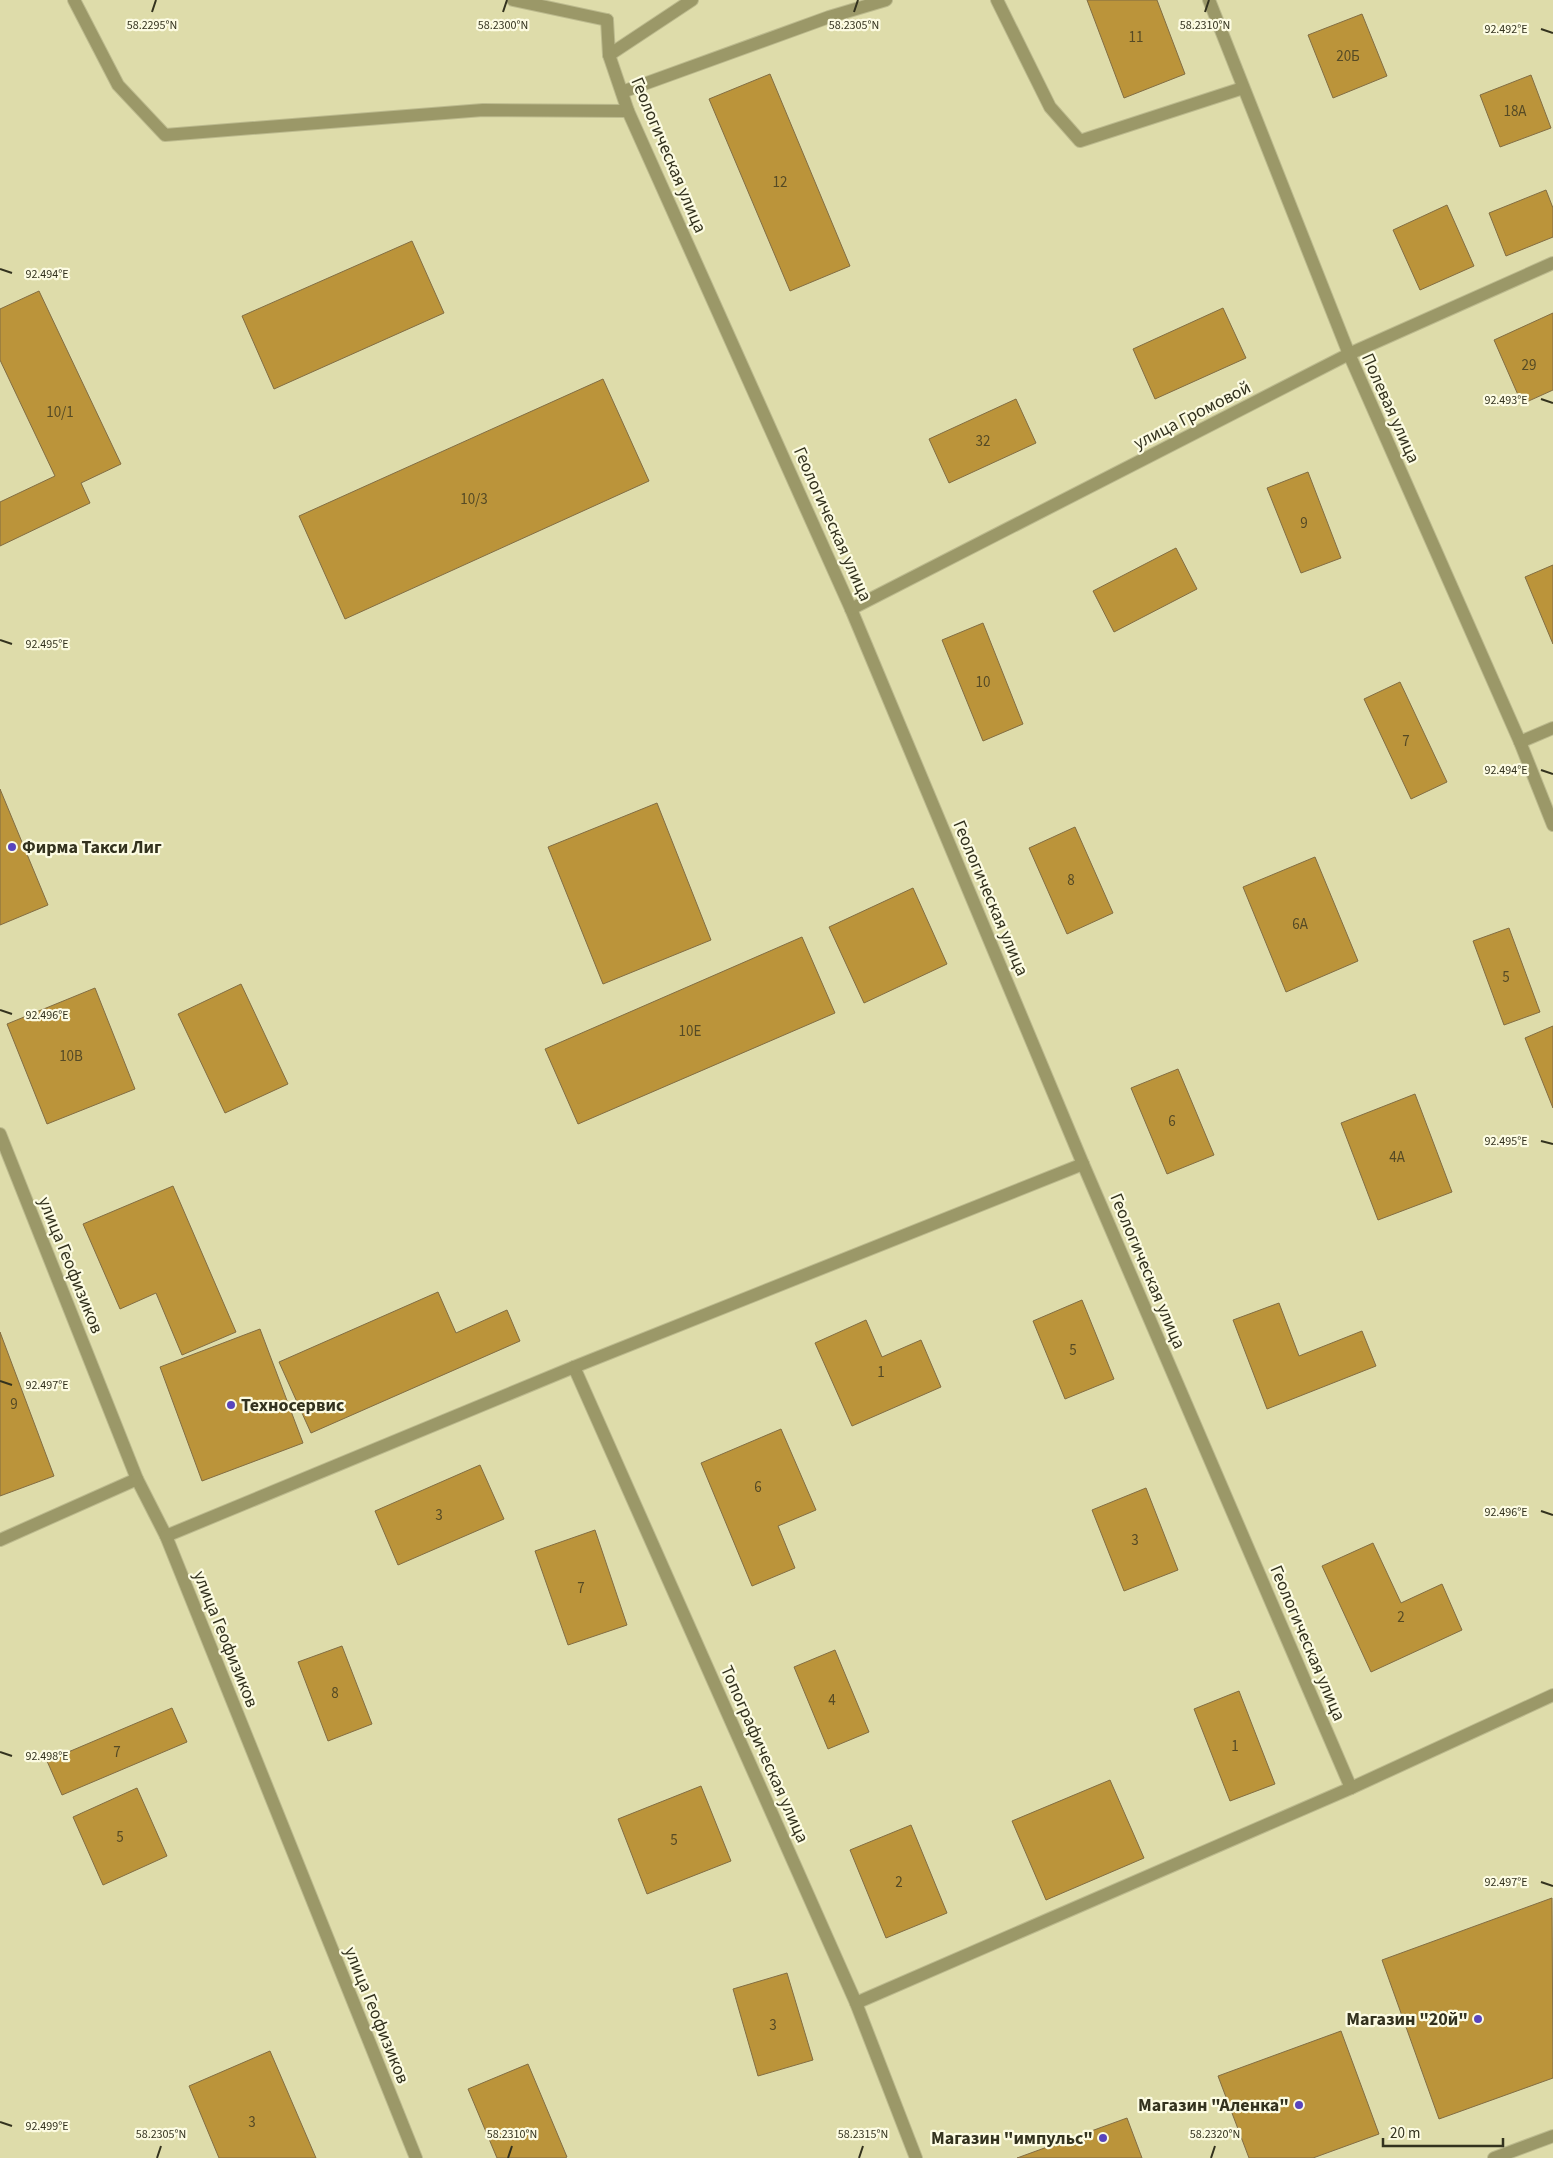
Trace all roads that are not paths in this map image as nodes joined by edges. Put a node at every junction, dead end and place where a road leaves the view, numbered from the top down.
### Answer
1 (74, 0) edge
2 (513, 0) edge
3 (692, 0) edge
4 (886, 0) edge
5 (997, 0) edge
6 (1209, 0) edge
7 (609, 56) junction
8 (1242, 88) junction
9 (622, 92) junction
10 (628, 111) junction
11 (1553, 264) edge
12 (1349, 354) junction
13 (852, 609) junction
14 (1553, 728) edge
15 (1520, 742) junction
16 (1553, 825) edge
17 (0, 1134) edge
18 (1083, 1164) junction
19 (574, 1367) junction
20 (136, 1479) junction
21 (166, 1536) junction
22 (0, 1540) edge
23 (1553, 1695) edge
24 (1351, 1788) junction
25 (856, 2003) junction
26 (1553, 2136) edge
27 (416, 2158) edge
28 (916, 2158) edge
29 (1494, 2158) edge

1 - 10 street
2 - 7 street, Геологическая улица
3 - 7 street
4 - 9 street
5 - 8 street
6 - 8 street, Полевая улица
7 - 9 street, Геологическая улица
8 - 12 street, Полевая улица
9 - 10 street, Геологическая улица
10 - 13 street, Геологическая улица
11 - 12 street, улица Громовой
12 - 13 street, улица Громовой
12 - 15 street, Полевая улица
13 - 18 street, Геологическая улица
14 - 15 street
15 - 16 street, Полевая улица
17 - 20 street, улица Геофизиков
18 - 19 street
18 - 24 street, Геологическая улица
19 - 21 street
19 - 25 street, Топографическая улица
20 - 21 street, улица Геофизиков
20 - 22 street
21 - 27 street, улица Геофизиков
23 - 24 street
24 - 25 street
25 - 28 street, Топографическая улица
26 - 29 street

